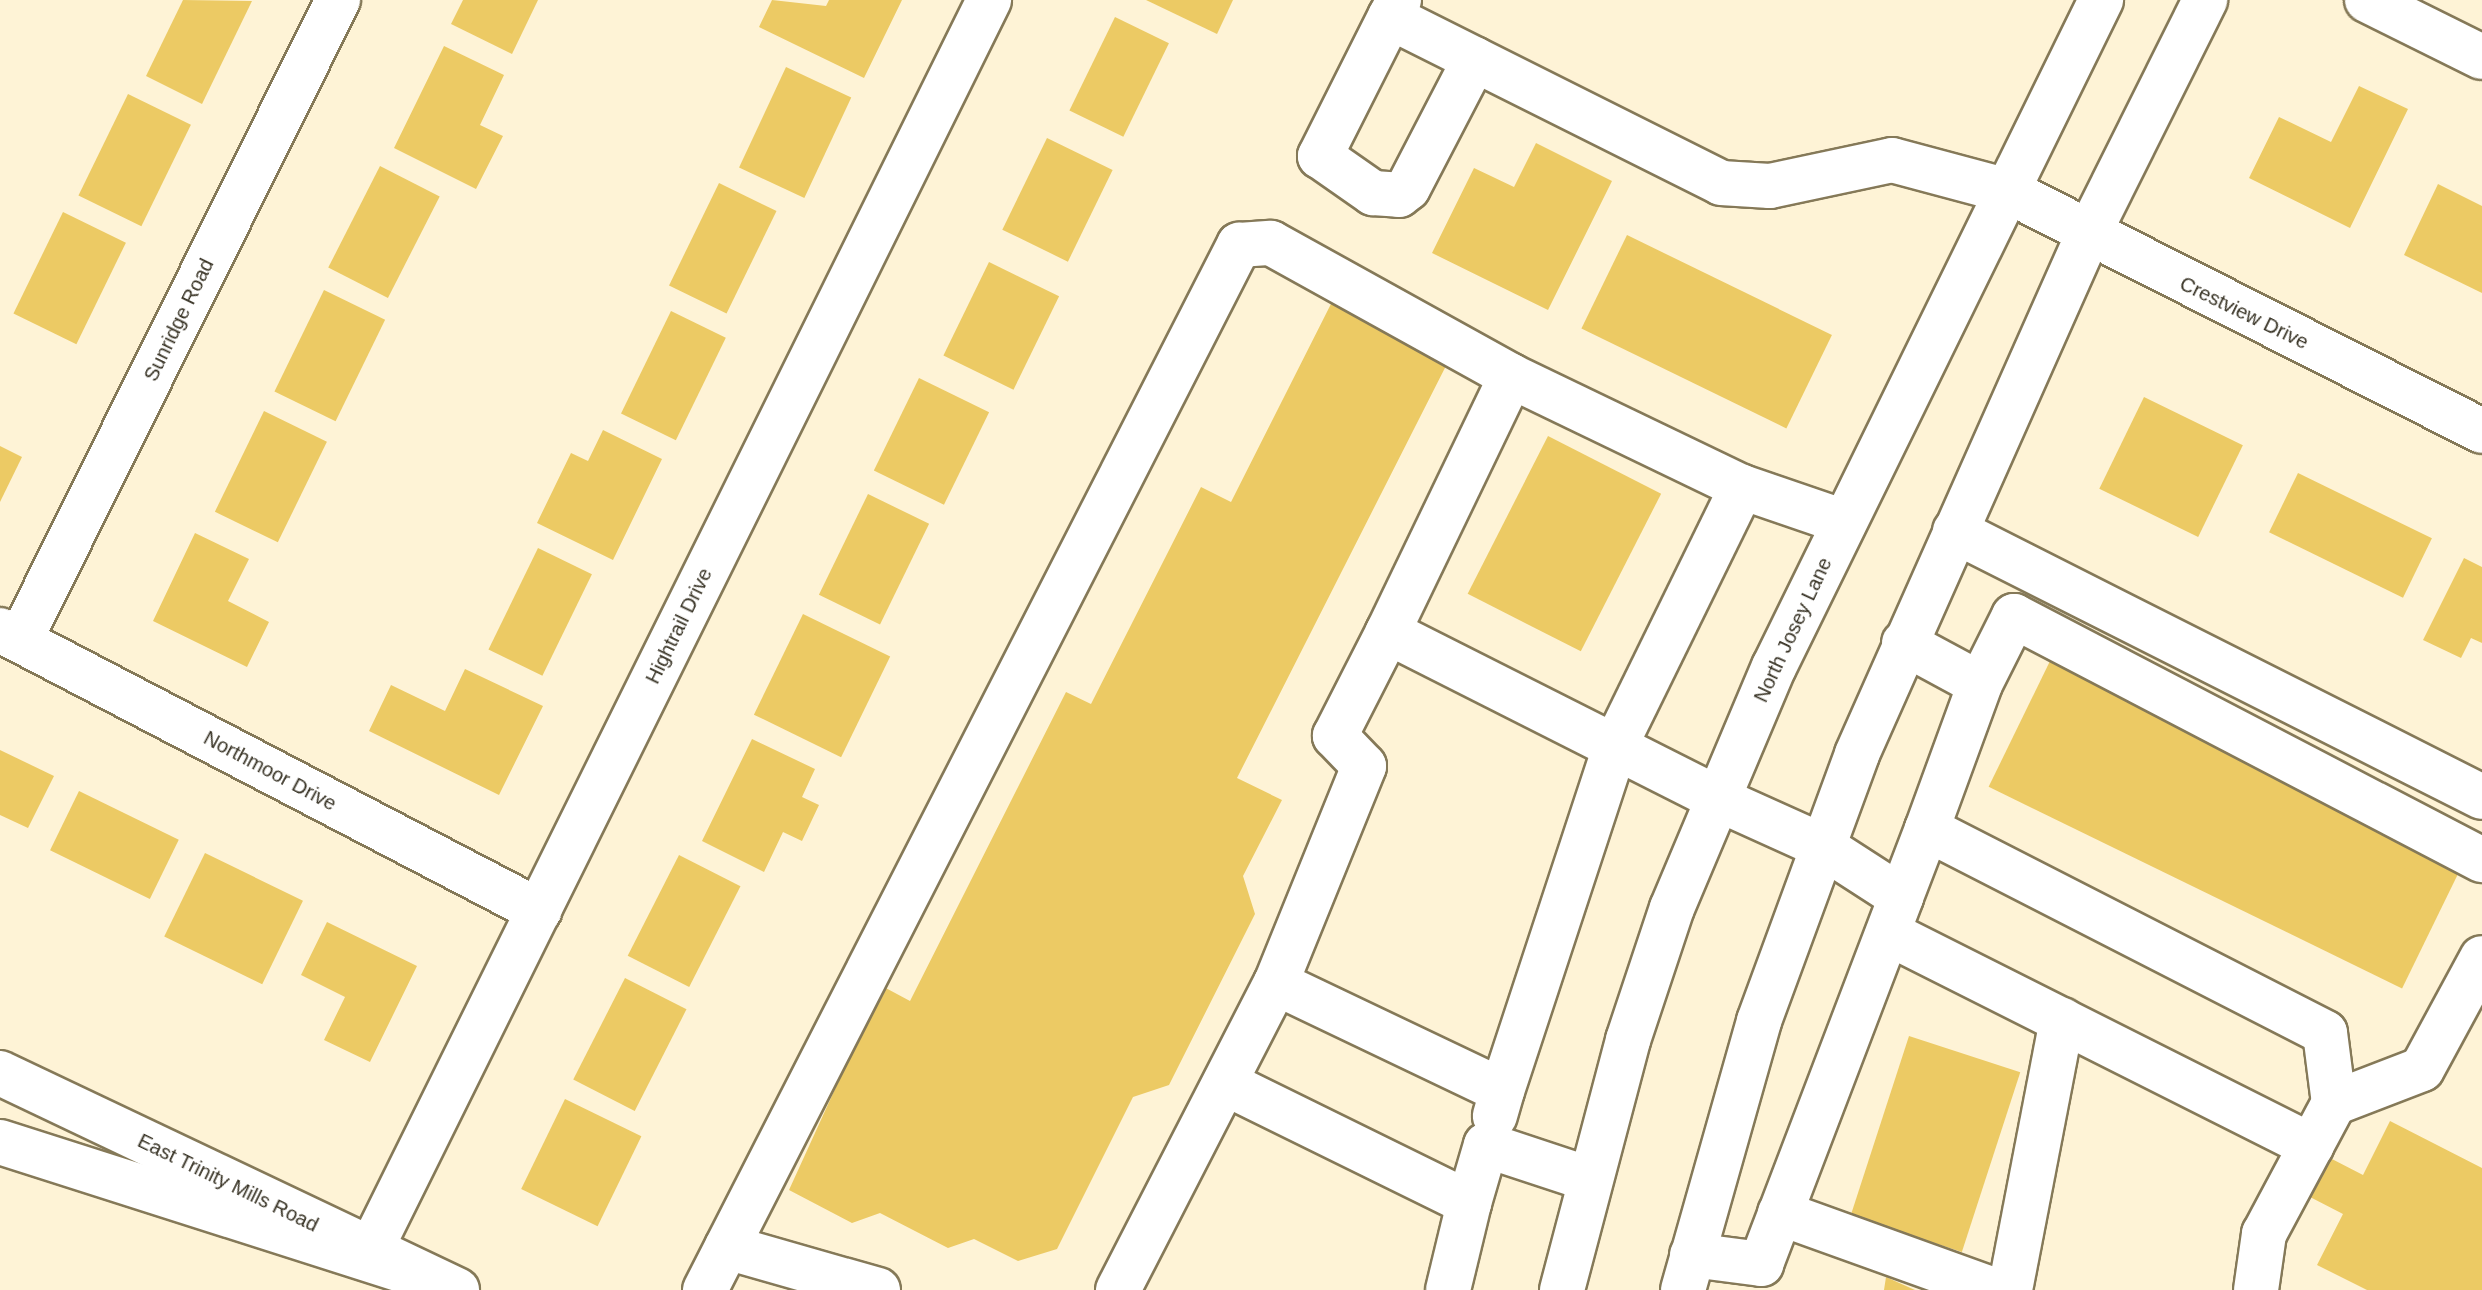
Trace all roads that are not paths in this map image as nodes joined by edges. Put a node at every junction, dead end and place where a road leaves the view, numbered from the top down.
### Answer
1 (338, 0) edge
2 (989, 0) edge
3 (2101, 0) edge
4 (2205, 0) edge
5 (2367, 0) edge
6 (1394, 9) edge
7 (2482, 57) edge
8 (1475, 59) junction
9 (2008, 191) junction
10 (2088, 235) junction
11 (1511, 376) junction
12 (2482, 431) edge
13 (1742, 487) junction
14 (1844, 522) junction
15 (1955, 531) junction
16 (1388, 632) junction
17 (10, 635) edge
18 (1904, 643) junction
19 (1980, 684) junction
20 (1617, 742) junction
21 (2482, 797) edge
22 (1718, 799) junction
23 (1927, 829) junction
24 (1822, 846) junction
25 (2482, 860) edge
26 (539, 911) junction
27 (1894, 915) junction
28 (2482, 958) edge
29 (1276, 983) junction
30 (2062, 1020) junction
31 (0, 1073) edge
32 (1225, 1083) junction
33 (1502, 1091) junction
34 (2334, 1103) junction
35 (0, 1142) edge
36 (1486, 1145) junction
37 (2312, 1146) junction
38 (1589, 1179) junction
39 (1469, 1203) junction
40 (1780, 1213) junction
41 (727, 1247) junction
42 (369, 1253) junction
43 (1688, 1273) edge
44 (1767, 1277) edge
45 (438, 1283) edge
46 (705, 1290) edge
47 (878, 1290) edge
48 (1118, 1290) edge
49 (1448, 1290) edge
50 (1562, 1290) edge
51 (1994, 1290) edge
52 (2010, 1290) edge
53 (2256, 1290) edge

1 - 17 main road, Sunridge Road
2 - 26 main road, Hightrail Drive
3 - 9 main road, North Josey Lane
4 - 10 main road
5 - 7 main road
6 - 8 main road, Crestview Drive
6 - 8 main road
8 - 9 main road, Crestview Drive
9 - 10 main road, Crestview Drive
9 - 14 main road, North Josey Lane
10 - 12 main road, Crestview Drive
10 - 15 main road
11 - 13 main road
11 - 16 main road
11 - 41 main road
13 - 14 main road
13 - 20 main road
14 - 22 main road, North Josey Lane
15 - 18 main road
15 - 21 main road
16 - 20 main road
16 - 29 main road
17 - 26 main road, Northmoor Drive
18 - 19 main road
18 - 24 main road
19 - 23 main road
19 - 25 main road
20 - 22 main road
20 - 33 main road
22 - 24 main road
22 - 38 main road, North Josey Lane
23 - 27 main road
23 - 34 main road
24 - 27 main road
24 - 43 main road
26 - 42 main road, Hightrail Drive
27 - 30 main road
27 - 40 main road
28 - 34 main road
29 - 32 main road
29 - 33 main road
30 - 37 main road
30 - 52 main road
31 - 42 main road, East Trinity Mills Road
32 - 39 main road
32 - 48 main road
33 - 36 main road
34 - 37 main road
35 - 45 main road
36 - 38 main road
36 - 39 main road
37 - 53 main road
38 - 50 main road, North Josey Lane
39 - 49 main road
40 - 44 main road
40 - 51 main road
41 - 46 main road
41 - 47 main road
42 - 45 main road, East Trinity Mills Road
43 - 44 main road

